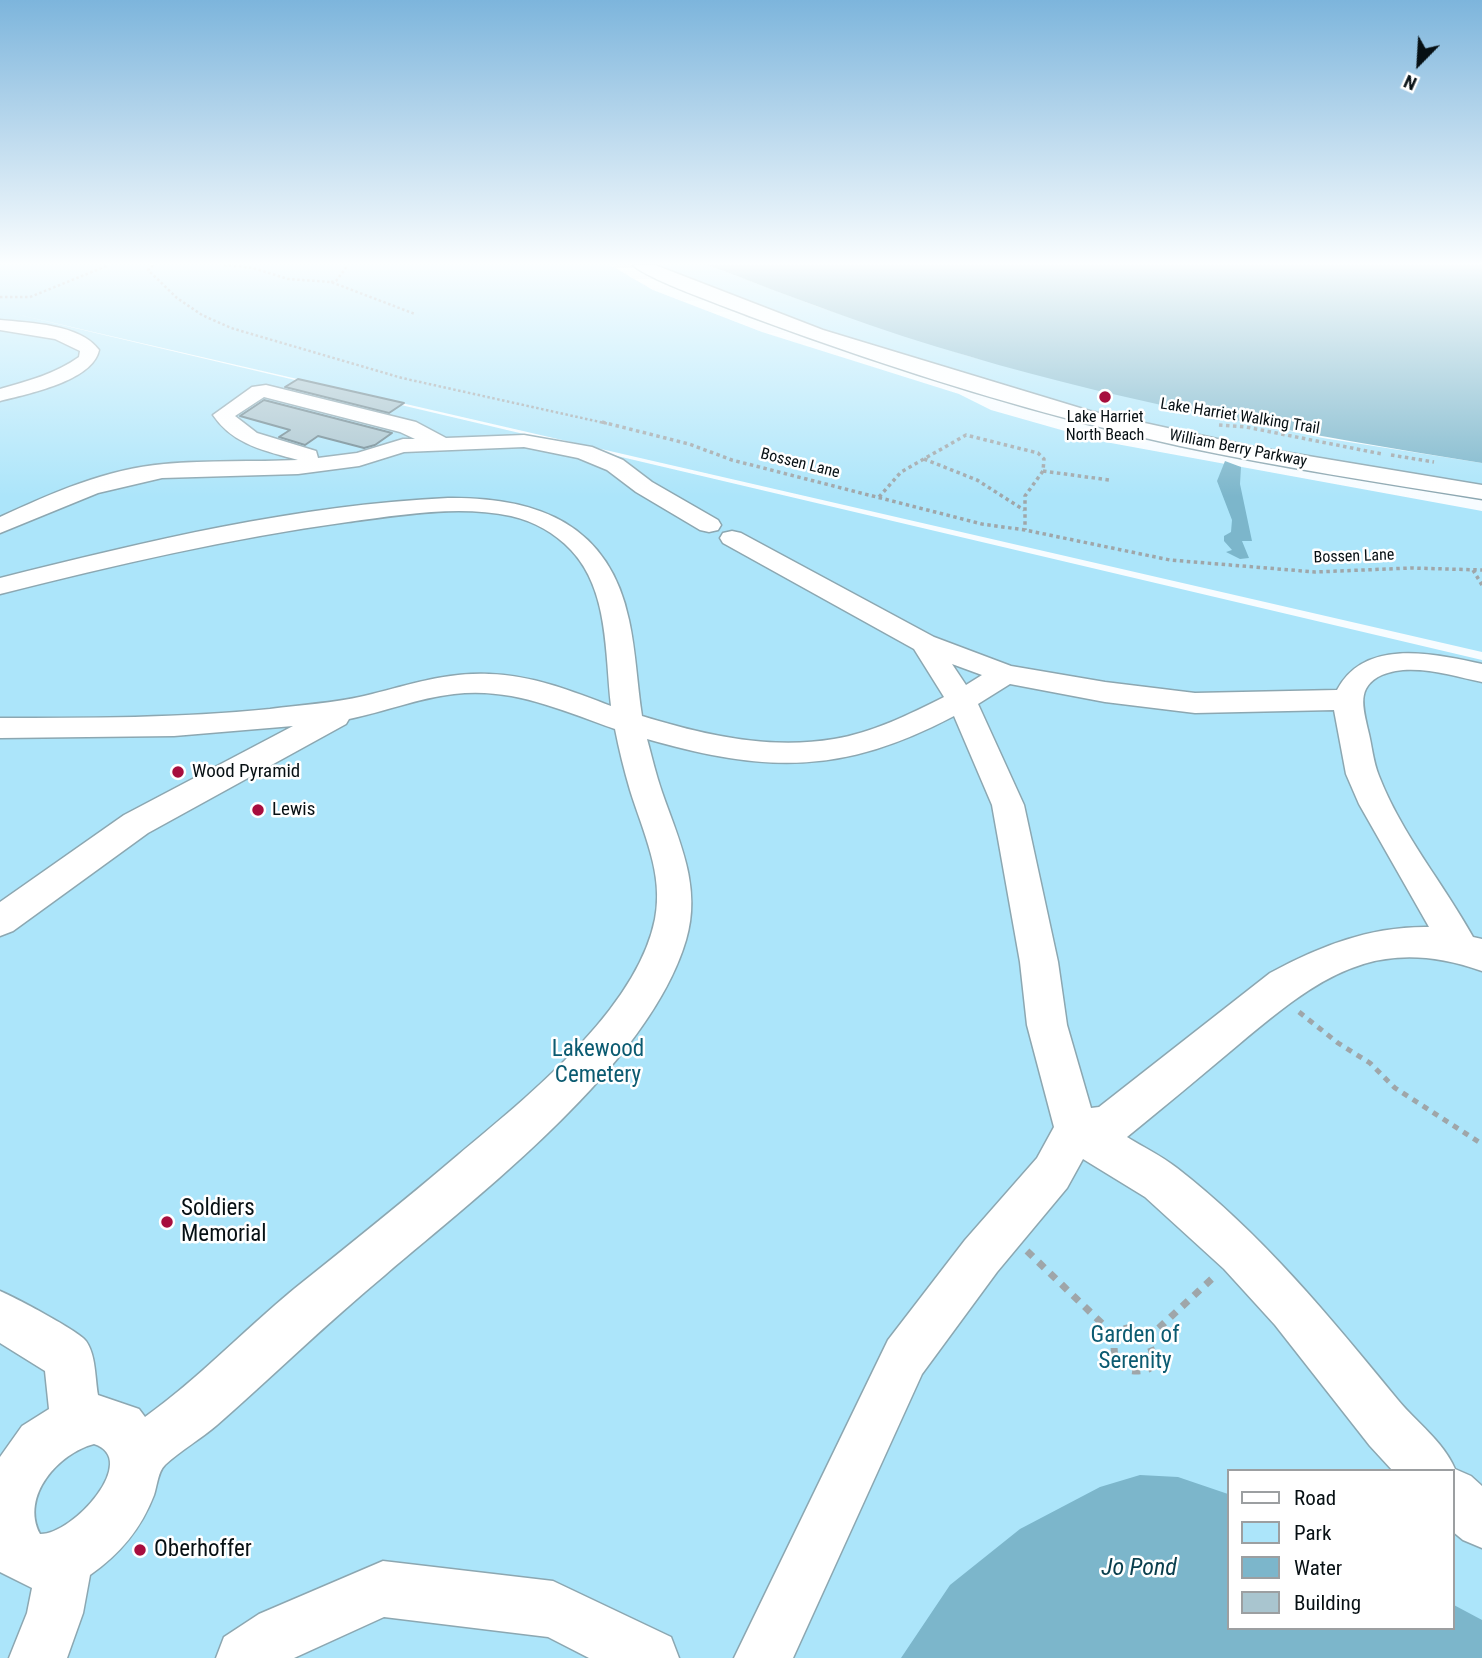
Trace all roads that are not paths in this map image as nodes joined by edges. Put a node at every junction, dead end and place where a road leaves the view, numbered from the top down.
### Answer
1 (83, 342) edge
2 (840, 342) edge
3 (0, 395) edge
4 (256, 442) junction
5 (440, 443) junction
6 (332, 462) junction
7 (214, 468) junction
8 (1482, 492) edge
9 (0, 526) edge
10 (0, 586) edge
11 (924, 643) junction
12 (1482, 673) edge
13 (1006, 674) junction
14 (1347, 699) junction
15 (962, 701) junction
16 (350, 709) junction
17 (628, 723) junction
18 (214, 724) junction
19 (0, 728) edge
20 (233, 772) junction
21 (0, 921) edge
22 (1470, 950) edge
23 (1076, 1130) junction
24 (0, 1315) edge
25 (76, 1422) junction
26 (136, 1454) junction
27 (1427, 1469) edge
28 (4, 1496) edge
29 (1454, 1497) edge
30 (1482, 1521) edge
31 (66, 1557) junction
32 (38, 1658) edge
33 (245, 1658) edge
34 (650, 1658) edge
35 (763, 1658) edge

1 - 3 street
2 - 8 street, William Berry Parkway
4 - 5 street
4 - 6 street
4 - 7 street
5 - 6 street
5 - 11 street
6 - 7 street
7 - 9 street
10 - 17 street
11 - 13 street
11 - 15 street
12 - 14 street
13 - 14 street
13 - 15 street
14 - 22 street
15 - 17 street
15 - 23 street
16 - 17 street
16 - 18 street
16 - 20 street
17 - 26 street
18 - 19 street
18 - 20 street
20 - 21 street
22 - 23 street
23 - 27 street
23 - 35 street
24 - 25 street
25 - 26 street
25 - 28 street
26 - 31 street
28 - 31 street
29 - 30 street
31 - 32 street
33 - 34 street

